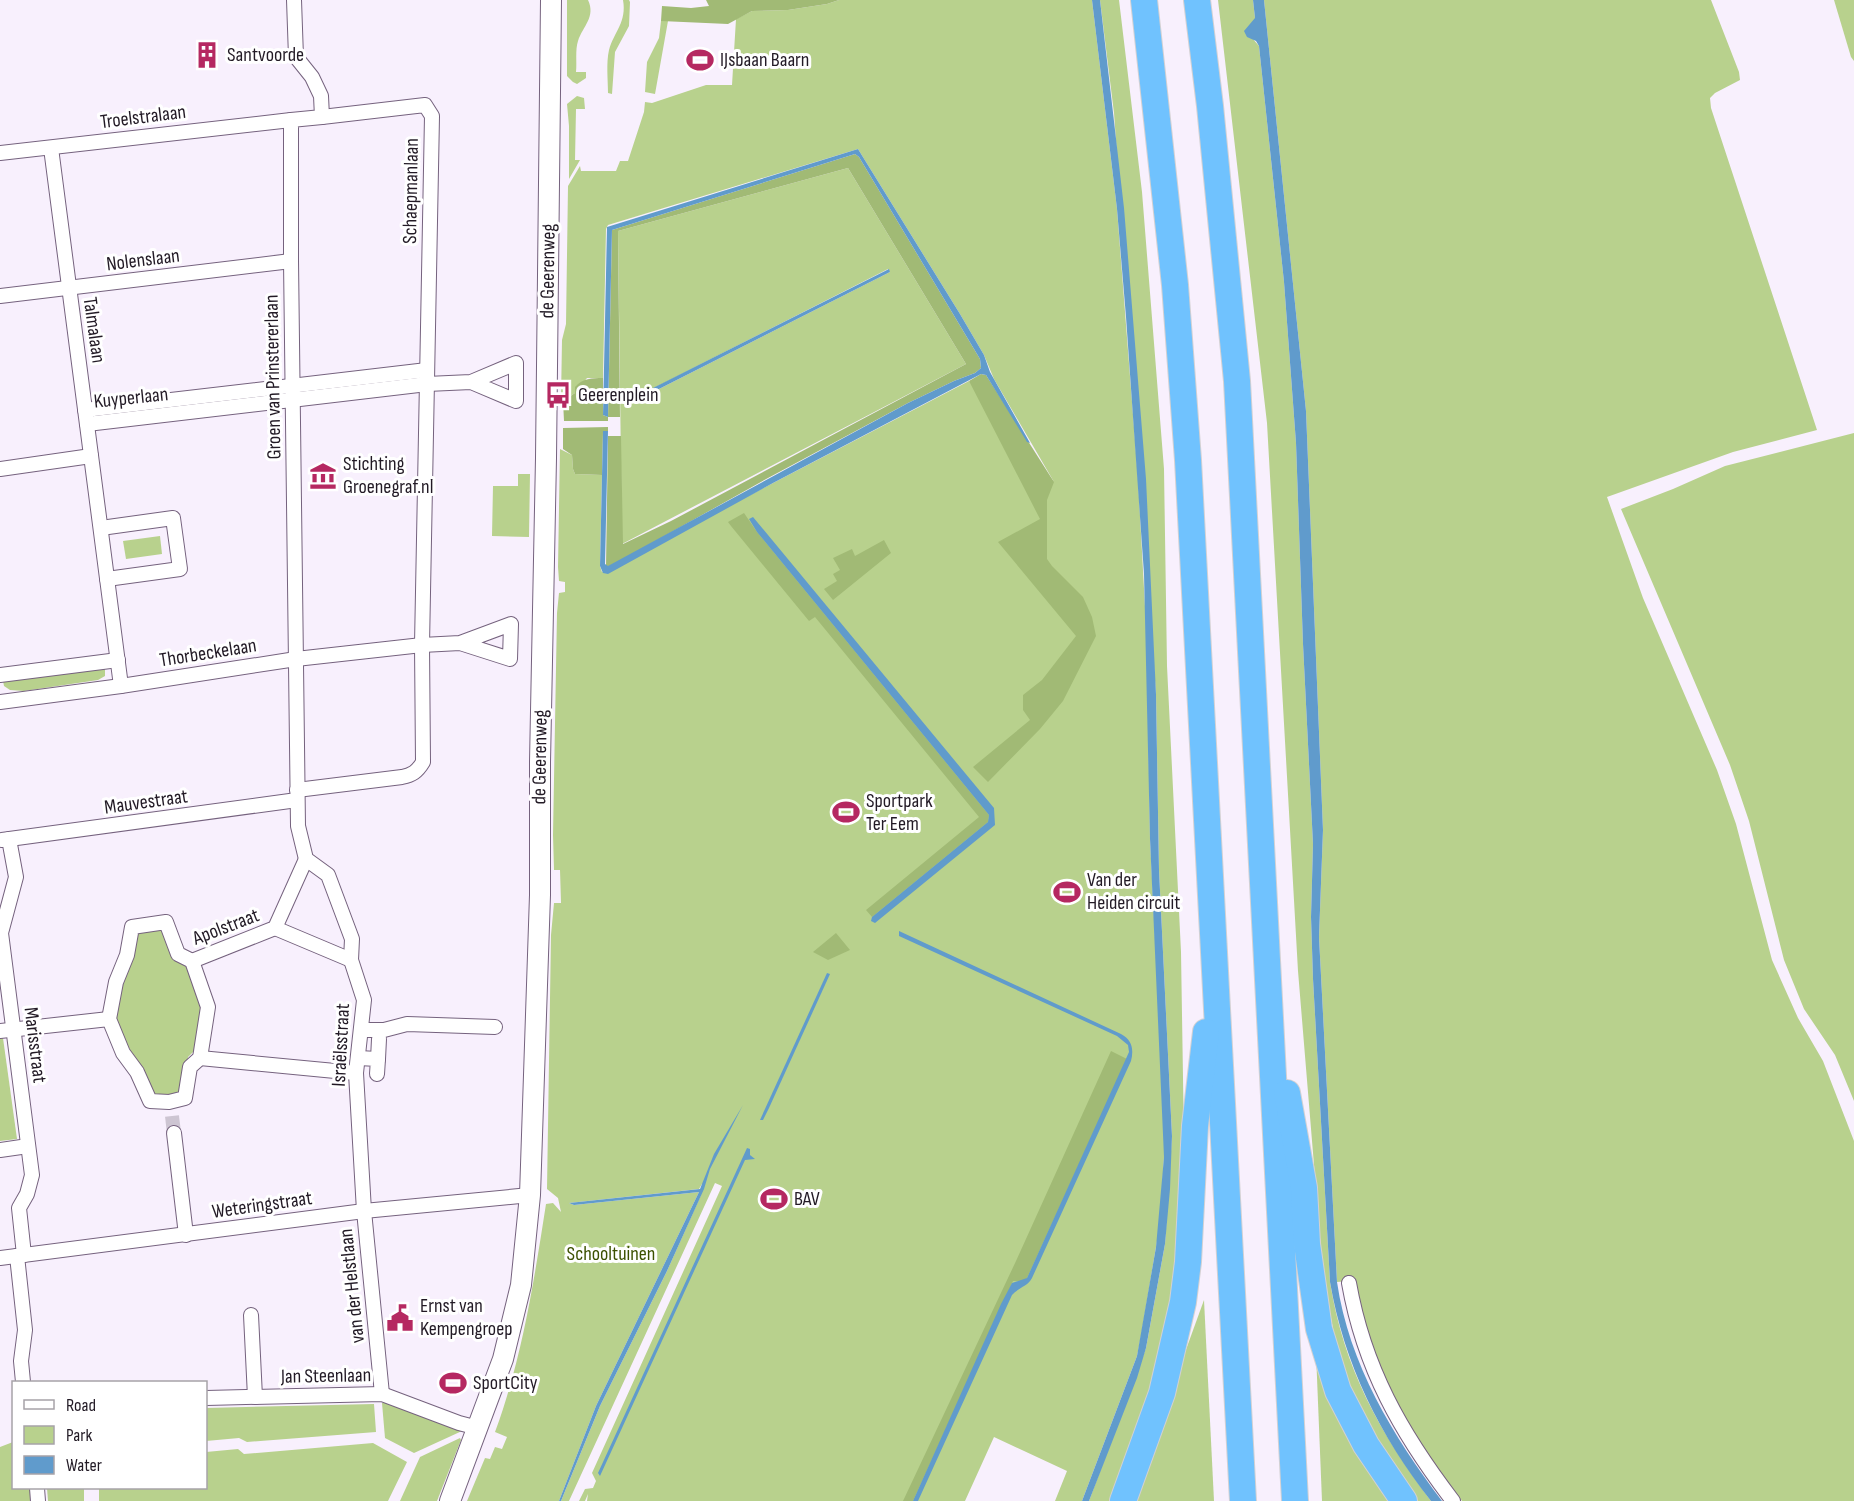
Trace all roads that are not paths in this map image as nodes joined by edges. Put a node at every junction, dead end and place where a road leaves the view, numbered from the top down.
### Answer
1 (294, 0) edge
2 (551, 0) edge
3 (1144, 0) edge
4 (1197, 0) edge
5 (322, 117) junction
6 (291, 120) junction
7 (51, 148) junction
8 (0, 153) edge
9 (291, 261) junction
10 (69, 289) junction
11 (0, 296) edge
12 (427, 377) junction
13 (471, 382) dead end
14 (293, 392) junction
15 (86, 417) junction
16 (91, 456) junction
17 (0, 469) edge
18 (101, 528) junction
19 (108, 579) junction
20 (460, 643) dead end
21 (422, 645) junction
22 (296, 659) junction
23 (118, 660) junction
24 (0, 675) edge
25 (121, 686) junction
26 (0, 702) edge
27 (423, 762) joint
28 (297, 795) junction
29 (5, 840) edge
30 (306, 859) junction
31 (275, 928) junction
32 (0, 933) edge
33 (351, 960) junction
34 (1215, 960) junction
35 (192, 961) junction
36 (1268, 979) junction
37 (109, 1019) junction
38 (495, 1027) dead end
39 (362, 1030) junction
40 (7, 1031) edge
41 (379, 1039) dead end
42 (200, 1058) junction
43 (358, 1058) junction
44 (378, 1059) junction
45 (356, 1073) junction
46 (377, 1074) dead end
47 (174, 1133) tunnel mouth
48 (28, 1146) junction
49 (0, 1150) edge
50 (530, 1195) junction
51 (364, 1211) junction
52 (186, 1235) junction
53 (21, 1255) junction
54 (0, 1258) edge
55 (1348, 1283) dead end
56 (251, 1315) dead end
57 (23, 1381) edge
58 (382, 1394) junction
59 (255, 1397) junction
60 (207, 1398) edge
61 (478, 1428) junction
62 (450, 1501) edge
63 (1123, 1501) edge
64 (1243, 1501) edge
65 (1295, 1501) edge
66 (1404, 1501) edge
67 (1453, 1501) edge

1 - 5 street
2 - 50 main road, de Geerenweg
3 - 34 highway
4 - 36 highway
5 - 6 street
5 - 12 street, Schaepmanlaan
6 - 7 street, Troelstralaan
6 - 9 street, Groen van Prinstererlaan
7 - 8 street, Troelstralaan
7 - 10 street, Talmalaan
9 - 10 street, Nolenslaan
9 - 14 street, Groen van Prinstererlaan
10 - 11 street, Nolenslaan
10 - 15 street, Talmalaan
12 - 13 street
12 - 14 street, Kuyperlaan
12 - 21 street, Schaepmanlaan
14 - 15 street, Kuyperlaan
14 - 22 street, Groen van Prinstererlaan
15 - 16 street, Talmalaan
16 - 17 street
16 - 18 street, Talmalaan
18 - 19 street, Talmalaan
18 - 19 street
19 - 23 street, Talmalaan
20 - 21 street
21 - 22 street, Thorbeckelaan
21 - 27 street, Schaepmanlaan
22 - 25 street, Thorbeckelaan
22 - 28 street, Groen van Prinstererlaan
23 - 24 street
23 - 25 street, Talmalaan
25 - 26 street, Thorbeckelaan
27 - 28 street, Mauvestraat
28 - 29 street, Mauvestraat
28 - 30 street
29 - 32 street, Marisstraat
30 - 31 street, Apolstraat
30 - 33 street, Israëlsstraat
31 - 33 street, Apolstraat
31 - 35 street, Apolstraat
32 - 40 street, Marisstraat
33 - 39 street, Israëlsstraat
34 - 63 highway
34 - 64 highway
35 - 37 street
35 - 42 street
36 - 65 highway
36 - 66 highway
37 - 40 street
37 - 42 street
38 - 39 street
39 - 43 street, Israëlsstraat
40 - 48 street, Marisstraat
41 - 44 street
42 - 45 street
43 - 44 street
43 - 45 street, Israëlsstraat
44 - 46 street
45 - 51 street, Israëlsstraat
47 - 52 street
48 - 49 street
48 - 53 street, Marisstraat
50 - 51 street, Weteringstraat
50 - 61 main road, de Geerenweg
51 - 52 street, Weteringstraat
51 - 58 street, van der Helstlaan
52 - 53 street, Weteringstraat
53 - 54 street, Weteringstraat
53 - 57 street, Marisstraat
55 - 67 street
56 - 59 street
58 - 59 street, Jan Steenlaan
58 - 61 street, Jan Steenlaan
59 - 60 street, Jan Steenlaan
61 - 62 main road, de Geerenweg

